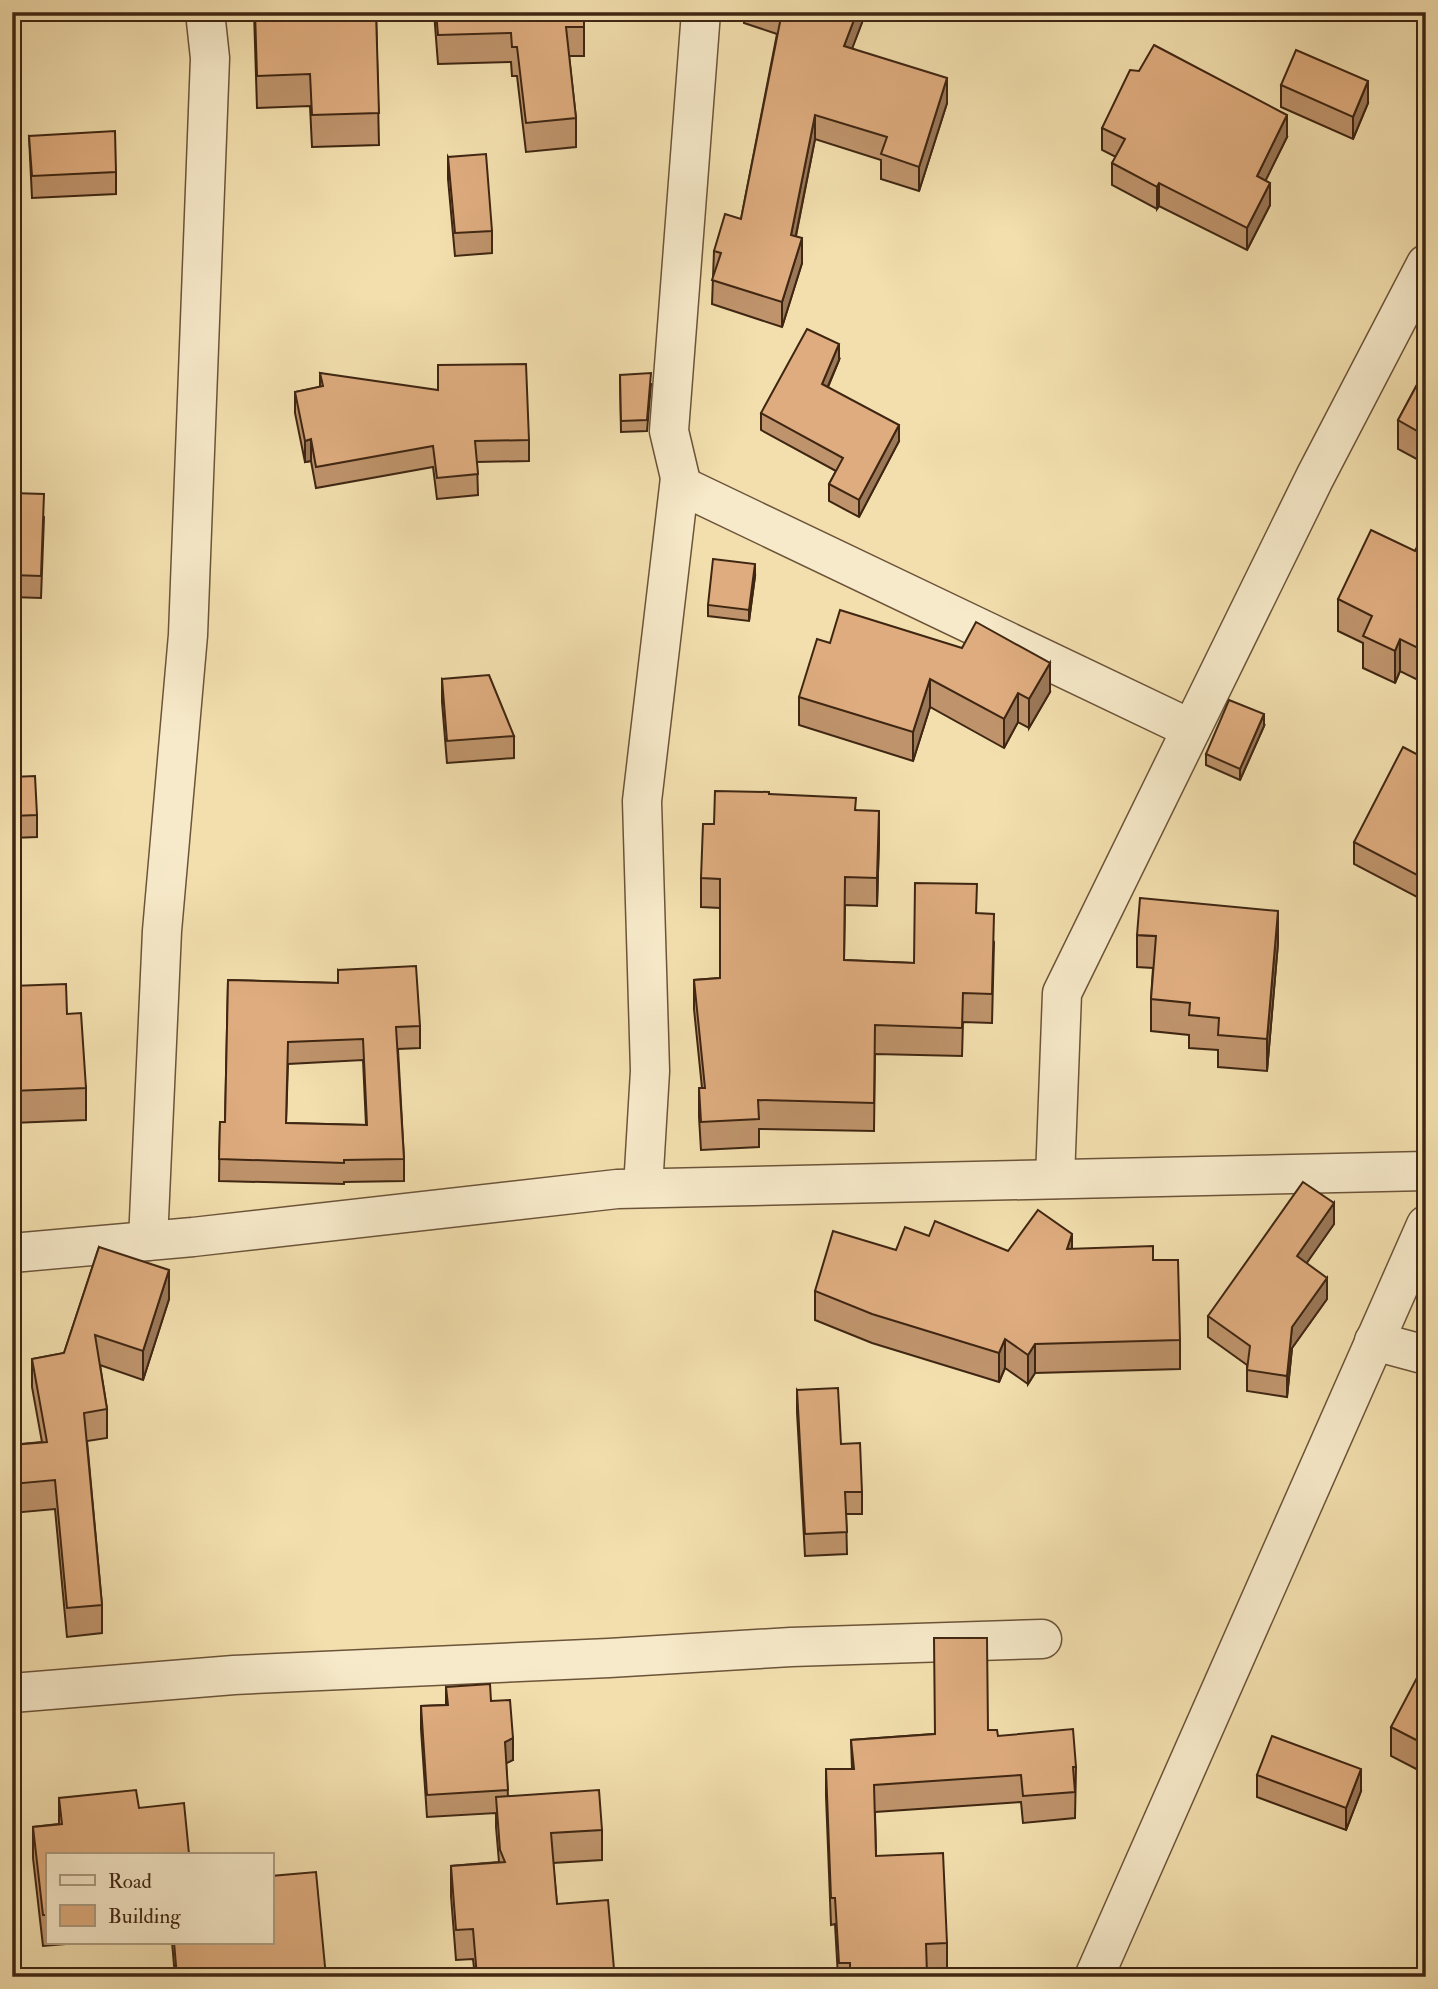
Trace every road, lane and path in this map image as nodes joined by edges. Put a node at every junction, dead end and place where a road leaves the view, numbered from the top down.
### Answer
1 (205, 12) edge
2 (701, 12) edge
3 (1426, 264) edge
4 (680, 478) junction
5 (1191, 729) junction
6 (1426, 1171) edge
7 (1055, 1179) junction
8 (643, 1188) junction
9 (1426, 1225) edge
10 (148, 1241) junction
11 (12, 1253) edge
12 (1374, 1341) junction
13 (1426, 1355) edge
14 (1042, 1639) dead end
15 (12, 1693) edge
16 (1094, 1977) edge

1 - 10 street
2 - 4 street
3 - 5 street
4 - 5 street
4 - 8 street
5 - 7 street
6 - 7 street
7 - 8 street
8 - 10 street
9 - 12 street
10 - 11 street
12 - 13 street
12 - 16 street
14 - 15 street

